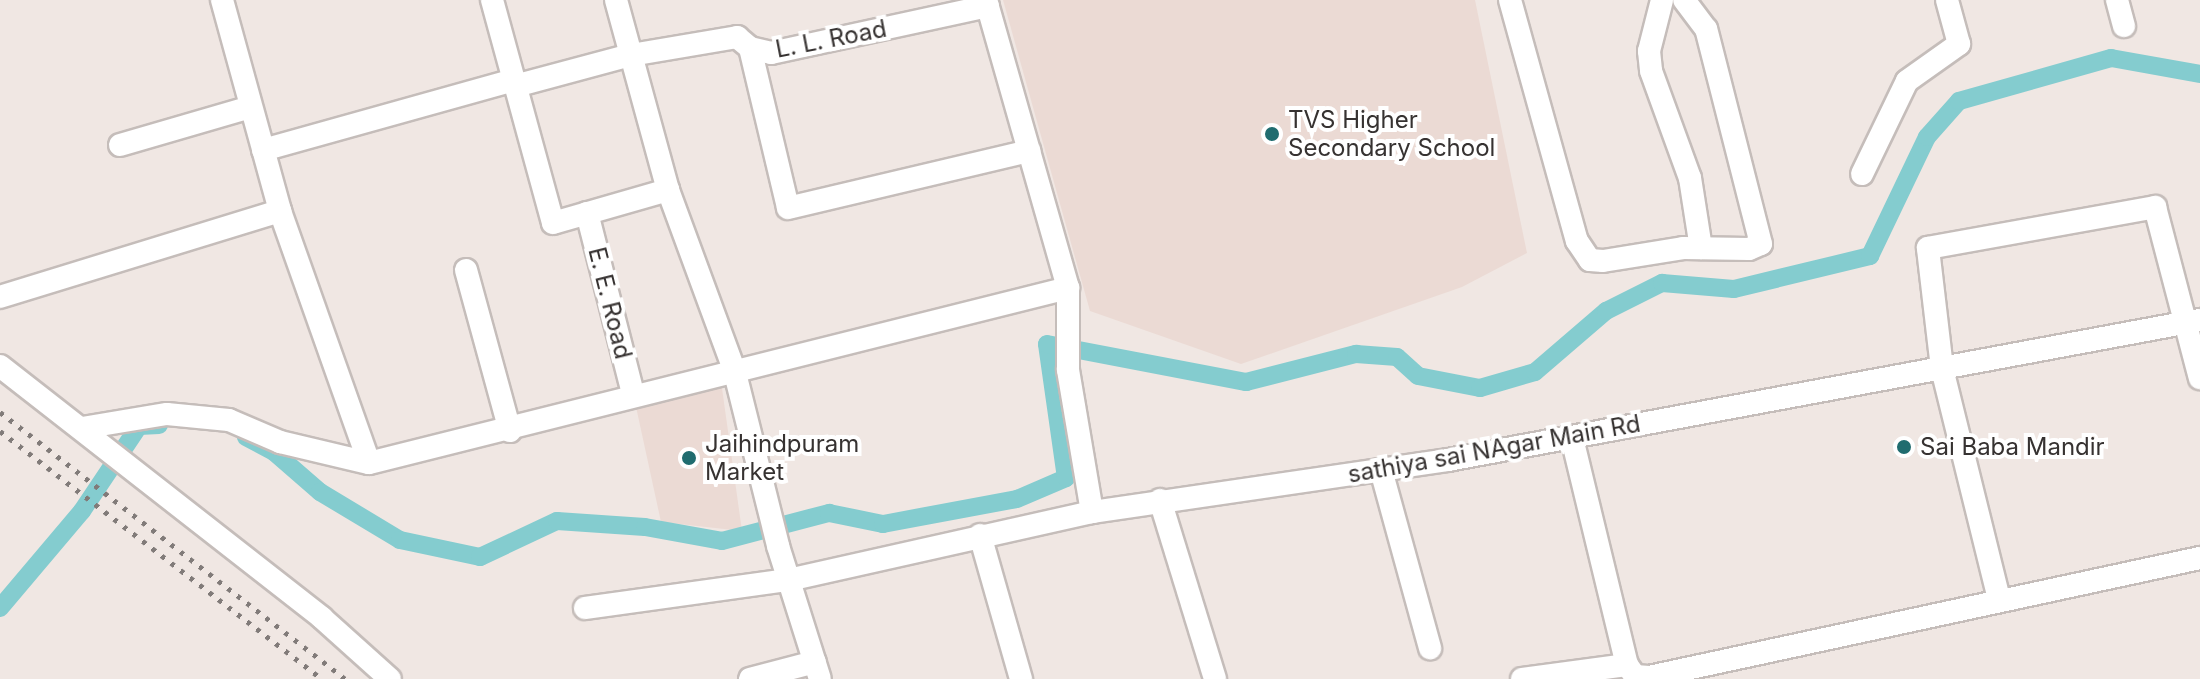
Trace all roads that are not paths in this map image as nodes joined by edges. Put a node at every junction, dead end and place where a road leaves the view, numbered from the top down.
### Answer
1 (222, 0) edge
2 (492, 0) edge
3 (616, 0) edge
4 (1510, 0) edge
5 (1662, 0) edge
6 (1684, 0) edge
7 (1947, 0) edge
8 (2117, 0) edge
9 (987, 3) edge
10 (2124, 26) dead end
11 (750, 48) junction
12 (631, 55) junction
13 (515, 83) junction
14 (251, 107) junction
15 (120, 145) dead end
16 (263, 150) junction
17 (1029, 151) junction
18 (1862, 174) dead end
19 (668, 190) junction
20 (280, 211) junction
21 (587, 213) junction
22 (1701, 248) junction
23 (466, 270) dead end
24 (1068, 288) junction
25 (0, 297) edge
26 (2191, 322) edge
27 (0, 366) edge
28 (1942, 368) junction
29 (734, 369) junction
30 (2200, 378) edge
31 (633, 393) junction
32 (82, 428) junction
33 (510, 431) junction
34 (1572, 438) junction
35 (369, 463) junction
36 (1381, 470) junction
37 (1160, 500) junction
38 (1092, 512) junction
39 (980, 535) junction
40 (2200, 558) edge
41 (788, 580) junction
42 (1999, 599) junction
43 (585, 608) dead end
44 (1430, 648) dead end
45 (1627, 665) junction
46 (817, 670) edge
47 (390, 679) edge
48 (750, 679) edge
49 (1021, 679) edge
50 (1215, 679) edge
51 (1522, 679) edge

1 - 14 street
2 - 13 street
3 - 12 street
4 - 22 street
5 - 22 street
6 - 22 street
7 - 18 street
8 - 10 street
9 - 11 street, L. L. Road
9 - 17 street
11 - 12 street, L. L. Road
11 - 17 street
12 - 13 street, L. L. Road
12 - 19 street
13 - 16 street, L. L. Road
13 - 21 street
14 - 15 street
14 - 16 street
16 - 20 street
17 - 24 street
19 - 21 street
19 - 29 street
20 - 25 street
20 - 35 street
21 - 31 street, E. E. Road
23 - 33 street
24 - 29 street
24 - 38 street
26 - 28 street, sathiya sai NAgar Main Rd
26 - 28 street
26 - 30 street
27 - 32 street
28 - 34 street, sathiya sai NAgar Main Rd
28 - 42 street
29 - 31 street
29 - 41 street
31 - 33 street
32 - 35 street
32 - 47 street
33 - 35 street
34 - 36 street, sathiya sai NAgar Main Rd
34 - 45 street
36 - 37 street, sathiya sai NAgar Main Rd
36 - 44 street
37 - 38 street, sathiya sai NAgar Main Rd
37 - 50 street
38 - 39 street, sathiya sai NAgar Main Rd
39 - 41 street, sathiya sai NAgar Main Rd
39 - 49 street
40 - 42 street
41 - 43 street, sathiya sai NAgar Main Rd
41 - 46 street
42 - 45 street
45 - 51 street
46 - 48 street

